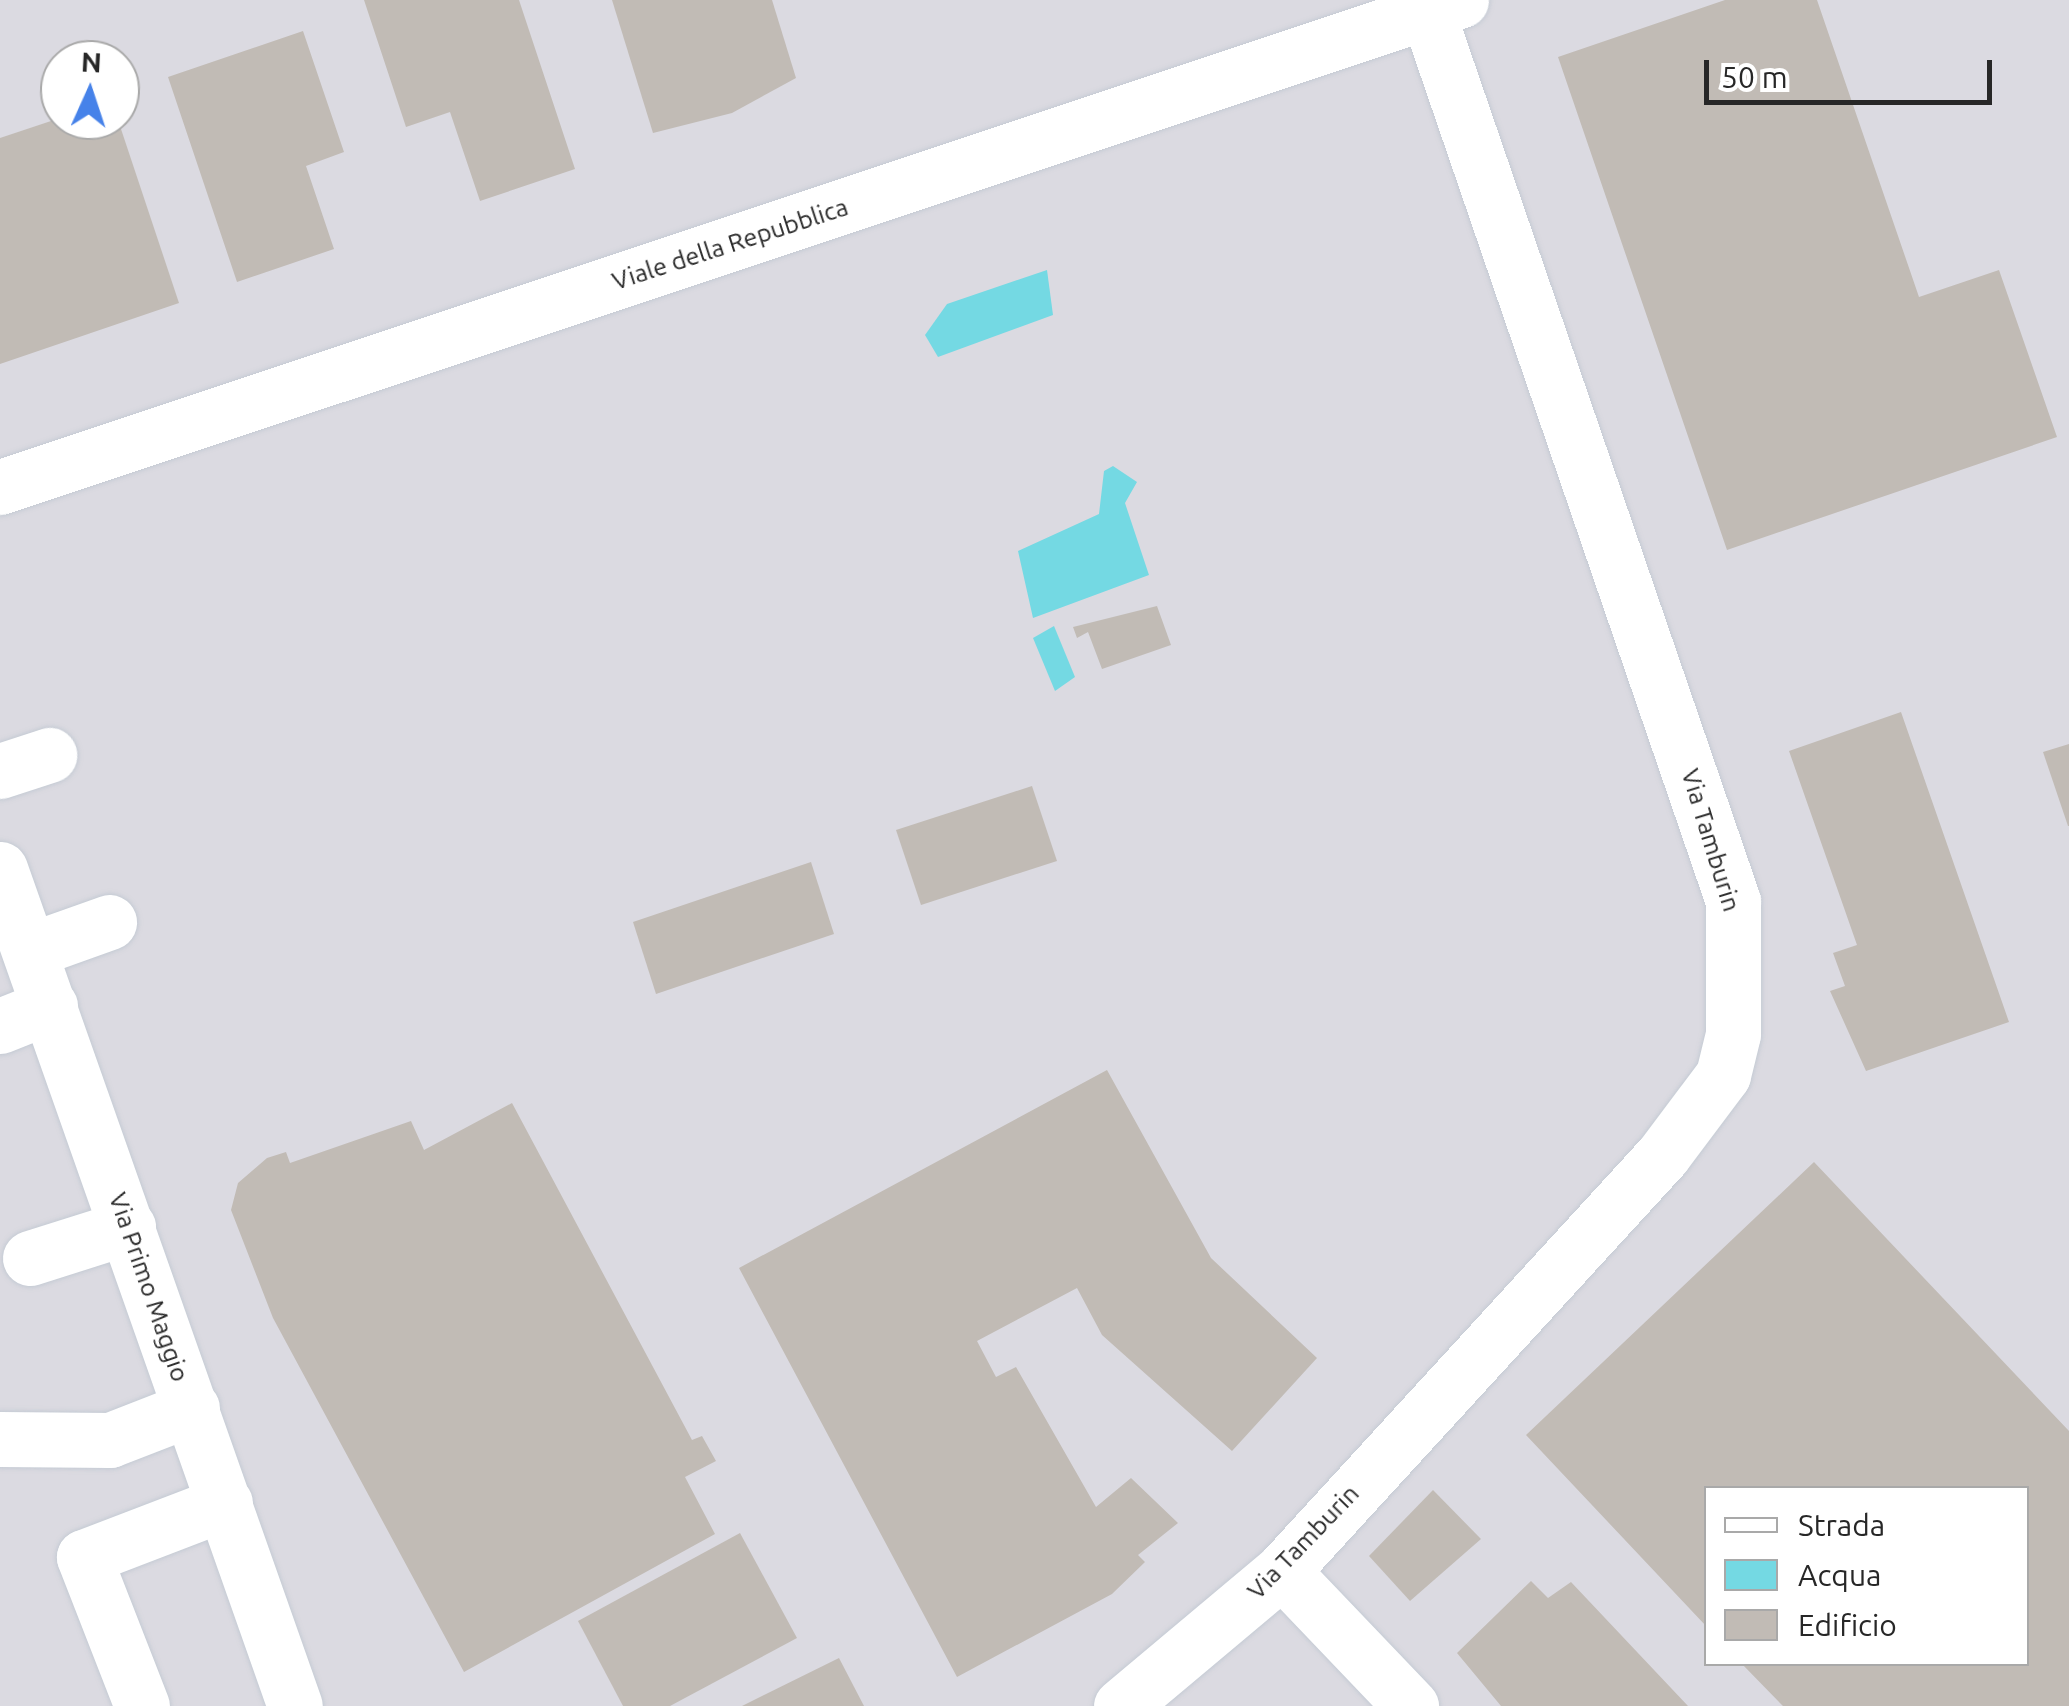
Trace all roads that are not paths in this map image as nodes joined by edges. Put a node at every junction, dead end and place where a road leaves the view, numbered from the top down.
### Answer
1 (1444, 6) edge
2 (0, 487) edge
3 (0, 869) edge
4 (109, 922) dead end
5 (31, 950) junction
6 (50, 1006) junction
7 (0, 1026) edge
8 (128, 1227) junction
9 (30, 1258) dead end
10 (192, 1408) junction
11 (0, 1439) edge
12 (225, 1503) junction
13 (1282, 1571) junction
14 (142, 1706) edge
15 (295, 1706) edge
16 (1121, 1706) edge
17 (1410, 1706) edge

1 - 2 street, Viale della Repubblica
1 - 13 street, Via Tamburin
3 - 5 street, Via Primo Maggio
4 - 5 street
5 - 6 street, Via Primo Maggio
6 - 7 street
6 - 8 street, Via Primo Maggio
8 - 9 street
8 - 10 street, Via Primo Maggio
10 - 11 street
10 - 12 street, Via Primo Maggio
12 - 14 street
12 - 15 street, Via Primo Maggio
13 - 16 street, Via Tamburin
13 - 17 street

